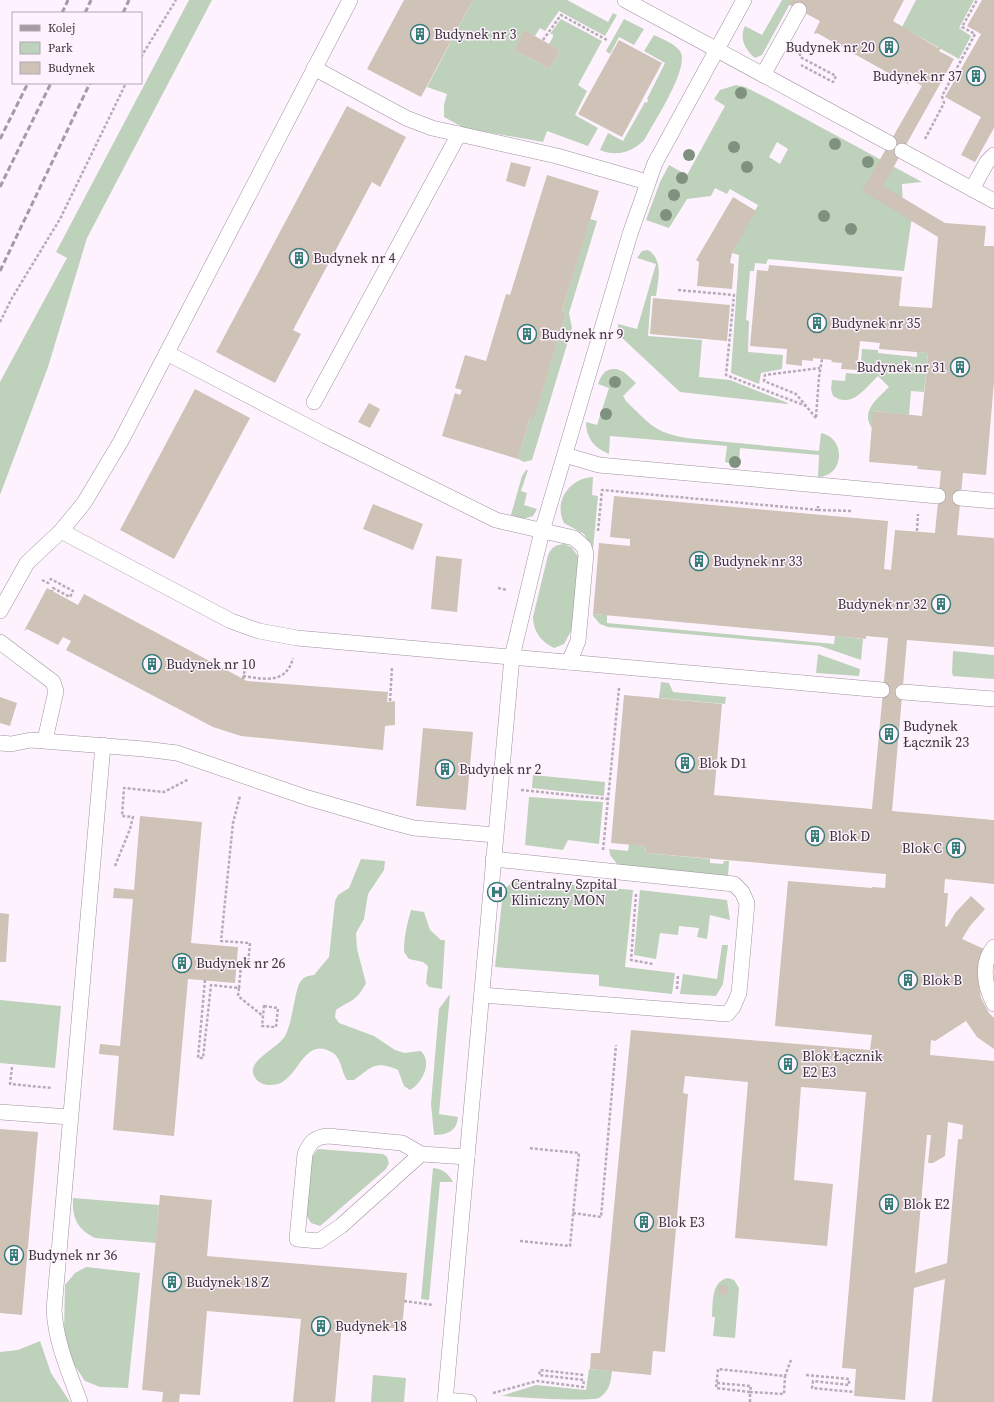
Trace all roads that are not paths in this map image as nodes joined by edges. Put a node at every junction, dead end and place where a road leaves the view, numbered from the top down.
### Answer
1 (350, 0) edge
2 (625, 0) edge
3 (744, 0) edge
4 (799, 10) dead end
5 (717, 50) junction
6 (314, 68) junction
7 (763, 75) junction
8 (459, 134) junction
9 (888, 143) dead end
10 (909, 154) road end
11 (994, 154) edge
12 (647, 182) junction
13 (972, 189) junction
14 (994, 201) edge
15 (167, 353) junction
16 (314, 402) dead end
17 (565, 455) junction
18 (938, 496) dead end
19 (960, 498) dead end
20 (994, 501) edge
21 (61, 531) junction
22 (542, 531) junction
23 (0, 611) edge
24 (0, 642) edge
25 (512, 657) junction
26 (569, 662) junction
27 (882, 690) dead end
28 (903, 692) dead end
29 (994, 699) edge
30 (45, 740) junction
31 (0, 743) edge
32 (103, 745) junction
33 (495, 835) junction
34 (493, 859) junction
35 (994, 947) edge
36 (482, 995) junction
37 (994, 1004) edge
38 (0, 1112) edge
39 (70, 1117) junction
40 (421, 1154) junction
41 (467, 1157) junction
42 (445, 1401) edge
43 (80, 1402) edge
44 (470, 1402) edge

1 - 6 lane
2 - 5 lane
3 - 5 lane
4 - 7 lane
5 - 7 lane
5 - 12 lane
6 - 8 lane
6 - 15 lane
7 - 9 lane
8 - 12 lane
8 - 16 lane
10 - 13 lane
11 - 13 lane
12 - 17 lane
13 - 14 lane
15 - 21 lane
15 - 22 lane
17 - 18 lane
17 - 22 lane
19 - 20 lane
21 - 23 lane
21 - 25 lane
22 - 25 lane
22 - 26 lane
24 - 30 lane
25 - 26 lane
25 - 33 lane
26 - 27 lane
28 - 29 lane
30 - 31 lane
30 - 32 lane
32 - 33 lane
32 - 39 lane
33 - 34 lane
34 - 36 lane
34 - 36 lane
35 - 37 lane
36 - 41 lane
38 - 39 lane
39 - 43 lane
40 - 40 lane
40 - 41 lane
41 - 42 lane
42 - 44 lane

